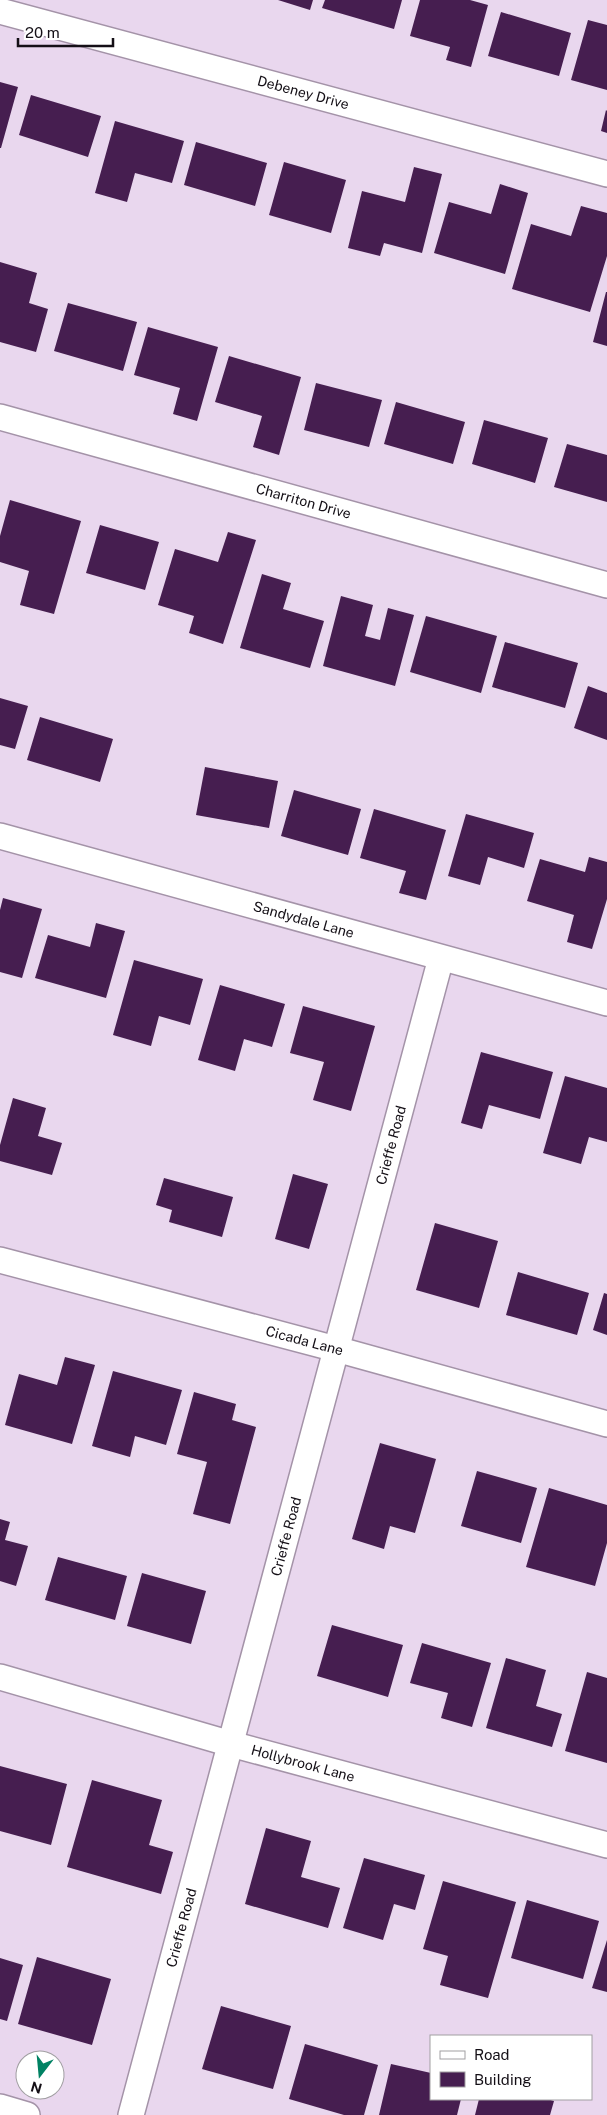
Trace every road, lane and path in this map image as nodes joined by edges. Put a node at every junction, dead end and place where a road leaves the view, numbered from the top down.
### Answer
1 (0, 11) edge
2 (607, 174) edge
3 (0, 418) edge
4 (607, 585) edge
5 (0, 836) edge
6 (441, 958) junction
7 (607, 1003) edge
8 (0, 1260) edge
9 (336, 1348) junction
10 (607, 1424) edge
11 (0, 1677) edge
12 (231, 1744) junction
13 (607, 1845) edge
14 (0, 2107) edge
15 (27, 2115) edge
16 (131, 2115) edge

1 - 2 street, Debeney Drive
3 - 4 street, Charriton Drive
5 - 6 street, Sandydale Lane
6 - 7 street, Sandydale Lane
6 - 9 street, Crieffe Road
8 - 9 street, Cicada Lane
9 - 10 street, Cicada Lane
9 - 12 street, Crieffe Road
11 - 12 street, Hollybrook Lane
12 - 13 street, Hollybrook Lane
12 - 16 street, Crieffe Road
14 - 15 street

